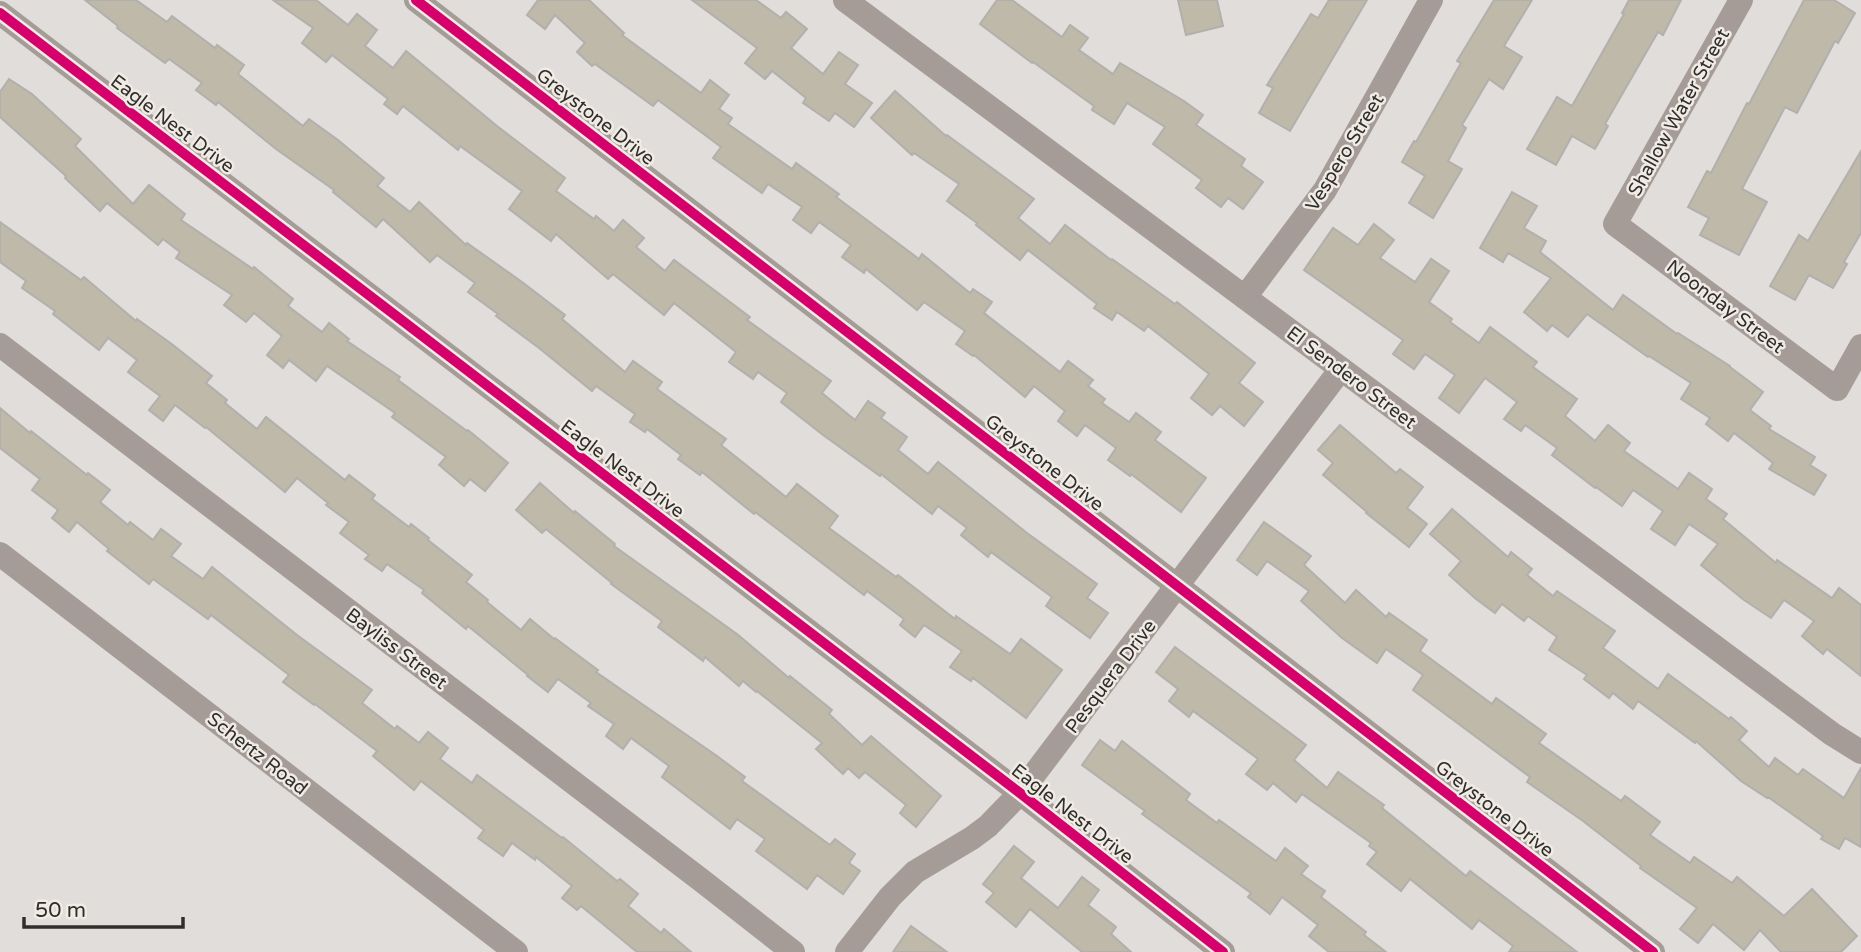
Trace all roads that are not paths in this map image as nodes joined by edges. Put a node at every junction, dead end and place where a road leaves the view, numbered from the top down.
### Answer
1 (416, 0) edge
2 (845, 0) edge
3 (1432, 0) edge
4 (1741, 0) edge
5 (0, 13) edge
6 (1615, 224) joint
7 (1245, 298) junction
8 (0, 345) edge
9 (1861, 346) edge
10 (1341, 369) junction
11 (0, 554) edge
12 (1178, 586) junction
13 (1861, 752) edge
14 (1020, 793) junction
15 (516, 952) edge
16 (793, 952) edge
17 (847, 952) edge
18 (1223, 952) edge
19 (1653, 952) edge

1 - 12 street, Greystone Drive
2 - 7 street, El Sendero Street
3 - 7 street, Vespero Street
4 - 6 street, Shallow Water Street
5 - 14 street, Eagle Nest Drive
6 - 9 street, Noonday Street
7 - 10 street, El Sendero Street
8 - 16 street, Bayliss Street
10 - 12 street, Pesquera Drive
10 - 13 street, El Sendero Street
11 - 15 street, Schertz Road
12 - 14 street, Pesquera Drive
12 - 19 street, Greystone Drive
14 - 17 street, Pesquera Drive
14 - 18 street, Eagle Nest Drive

